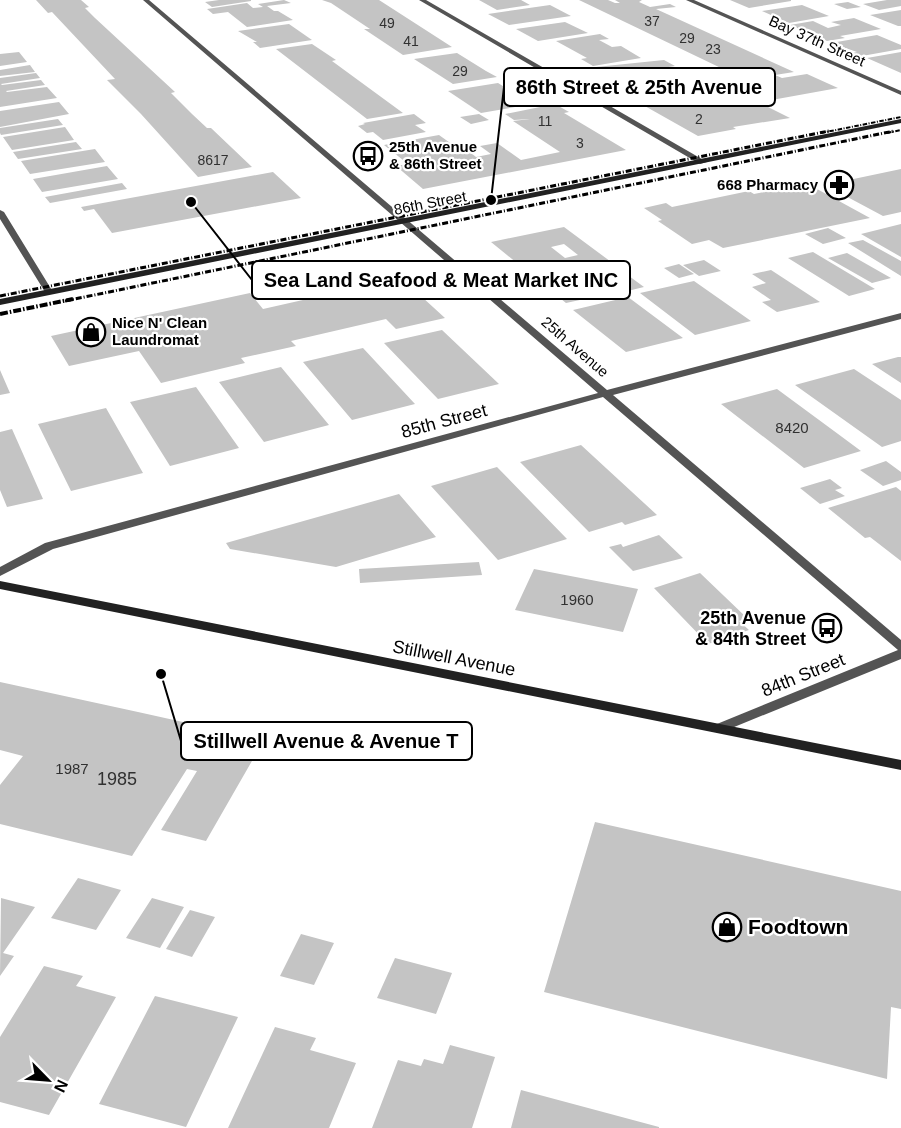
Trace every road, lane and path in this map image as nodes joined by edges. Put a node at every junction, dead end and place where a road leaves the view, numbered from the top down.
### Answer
1 (146, 0) edge
2 (422, 0) edge
3 (689, 0) edge
4 (901, 93) edge
5 (901, 121) edge
6 (703, 162) junction
7 (0, 212) edge
8 (406, 222) junction
9 (49, 292) junction
10 (0, 302) edge
11 (901, 316) edge
12 (606, 394) junction
13 (0, 572) edge
14 (0, 585) edge
15 (901, 647) edge
16 (901, 654) edge
17 (717, 729) junction
18 (901, 765) edge

1 - 8 street, 25th Avenue
2 - 6 street
3 - 4 street, Bay 37th Street
5 - 6 main road, 86th Street
6 - 8 main road, 86th Street
7 - 9 street
8 - 9 main road, 86th Street
8 - 12 street, 25th Avenue
9 - 10 main road, 86th Street
11 - 12 street, 85th Street
12 - 13 street, 85th Street
12 - 15 street, 25th Avenue
14 - 17 main road, Stillwell Avenue
16 - 17 street, 84th Street
17 - 18 main road, Stillwell Avenue

